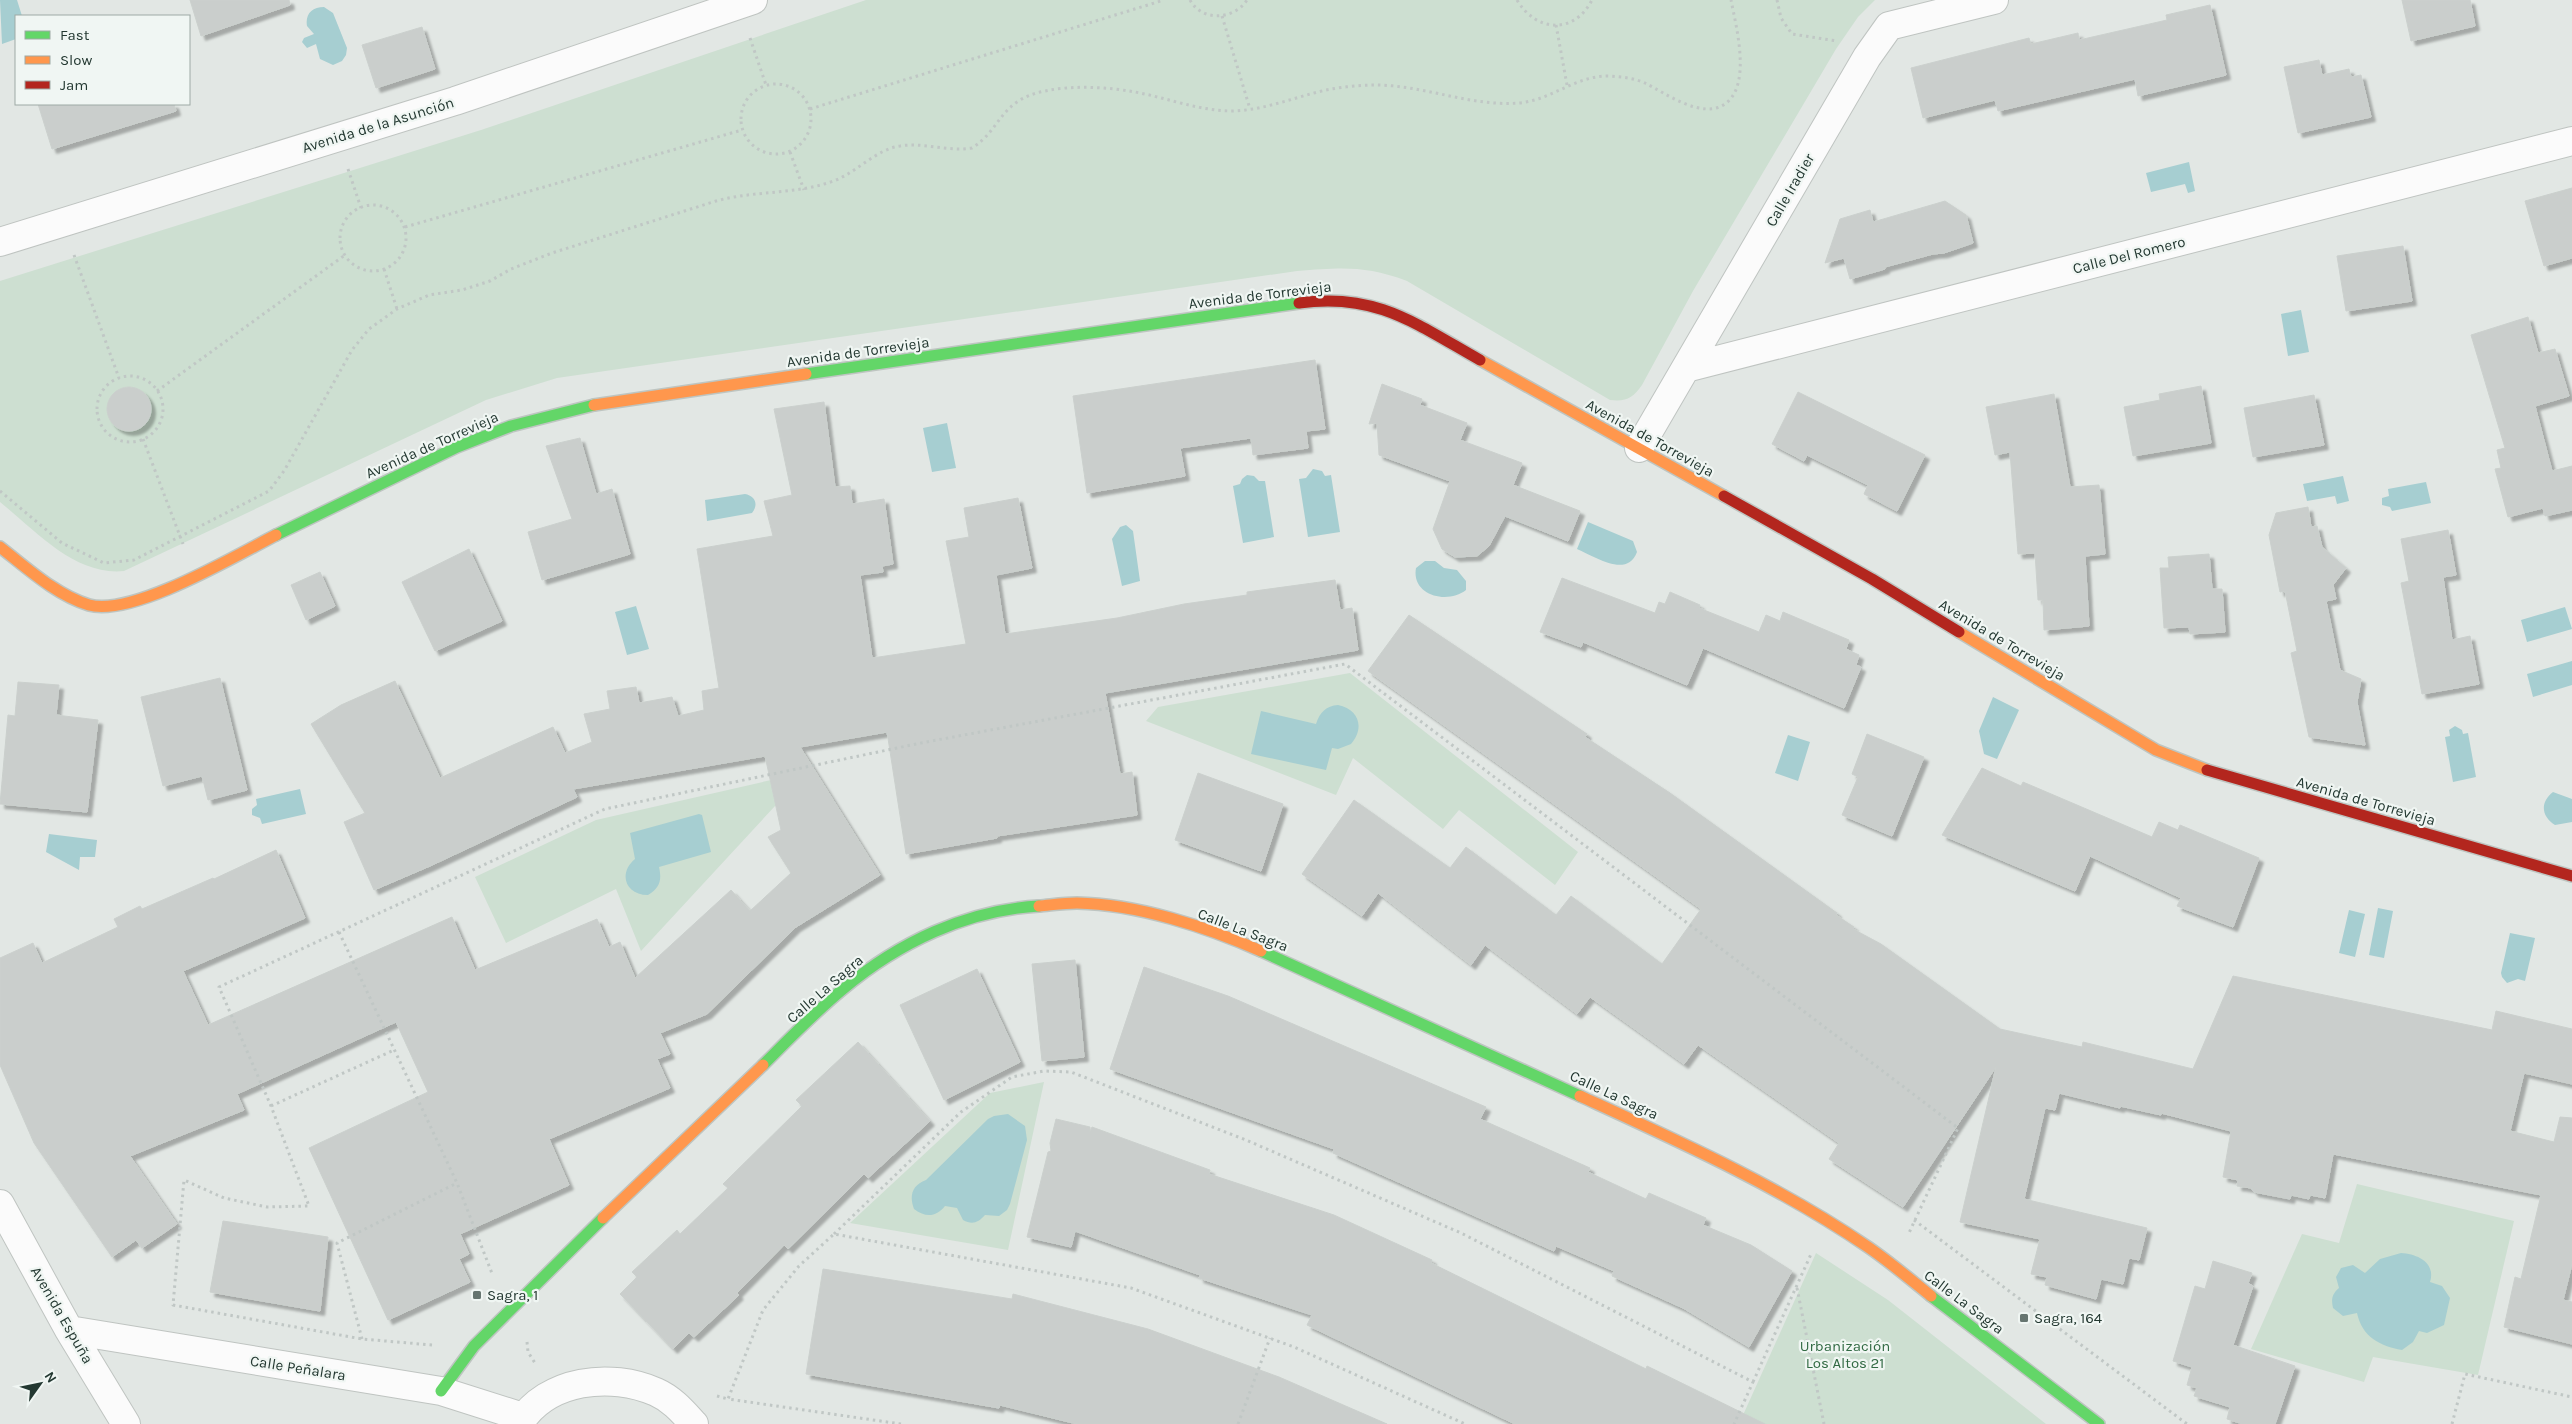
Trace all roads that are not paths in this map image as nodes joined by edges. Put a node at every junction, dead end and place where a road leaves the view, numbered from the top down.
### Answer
1 (753, 0) edge
2 (1994, 0) edge
3 (2572, 141) edge
4 (0, 242) edge
5 (1686, 368) junction
6 (1639, 448) junction
7 (0, 547) edge
8 (2572, 876) edge
9 (0, 1204) edge
10 (69, 1330) junction
11 (441, 1391) junction
12 (521, 1421) edge
13 (126, 1424) edge
14 (694, 1424) edge
15 (2098, 1424) edge

1 - 4 street, Avenida de la Asunción
2 - 5 street, Calle Iradier
3 - 5 street, Calle Del Romero
5 - 6 street, Calle Iradier
6 - 7 street, Avenida de Torrevieja
6 - 8 street, Avenida de Torrevieja
9 - 10 street, Avenida Espuña
10 - 11 street, Calle Peñalara
10 - 13 street, Avenida Espuña
11 - 12 street, Calle Peñalara
11 - 15 street, Calle La Sagra
12 - 14 street

